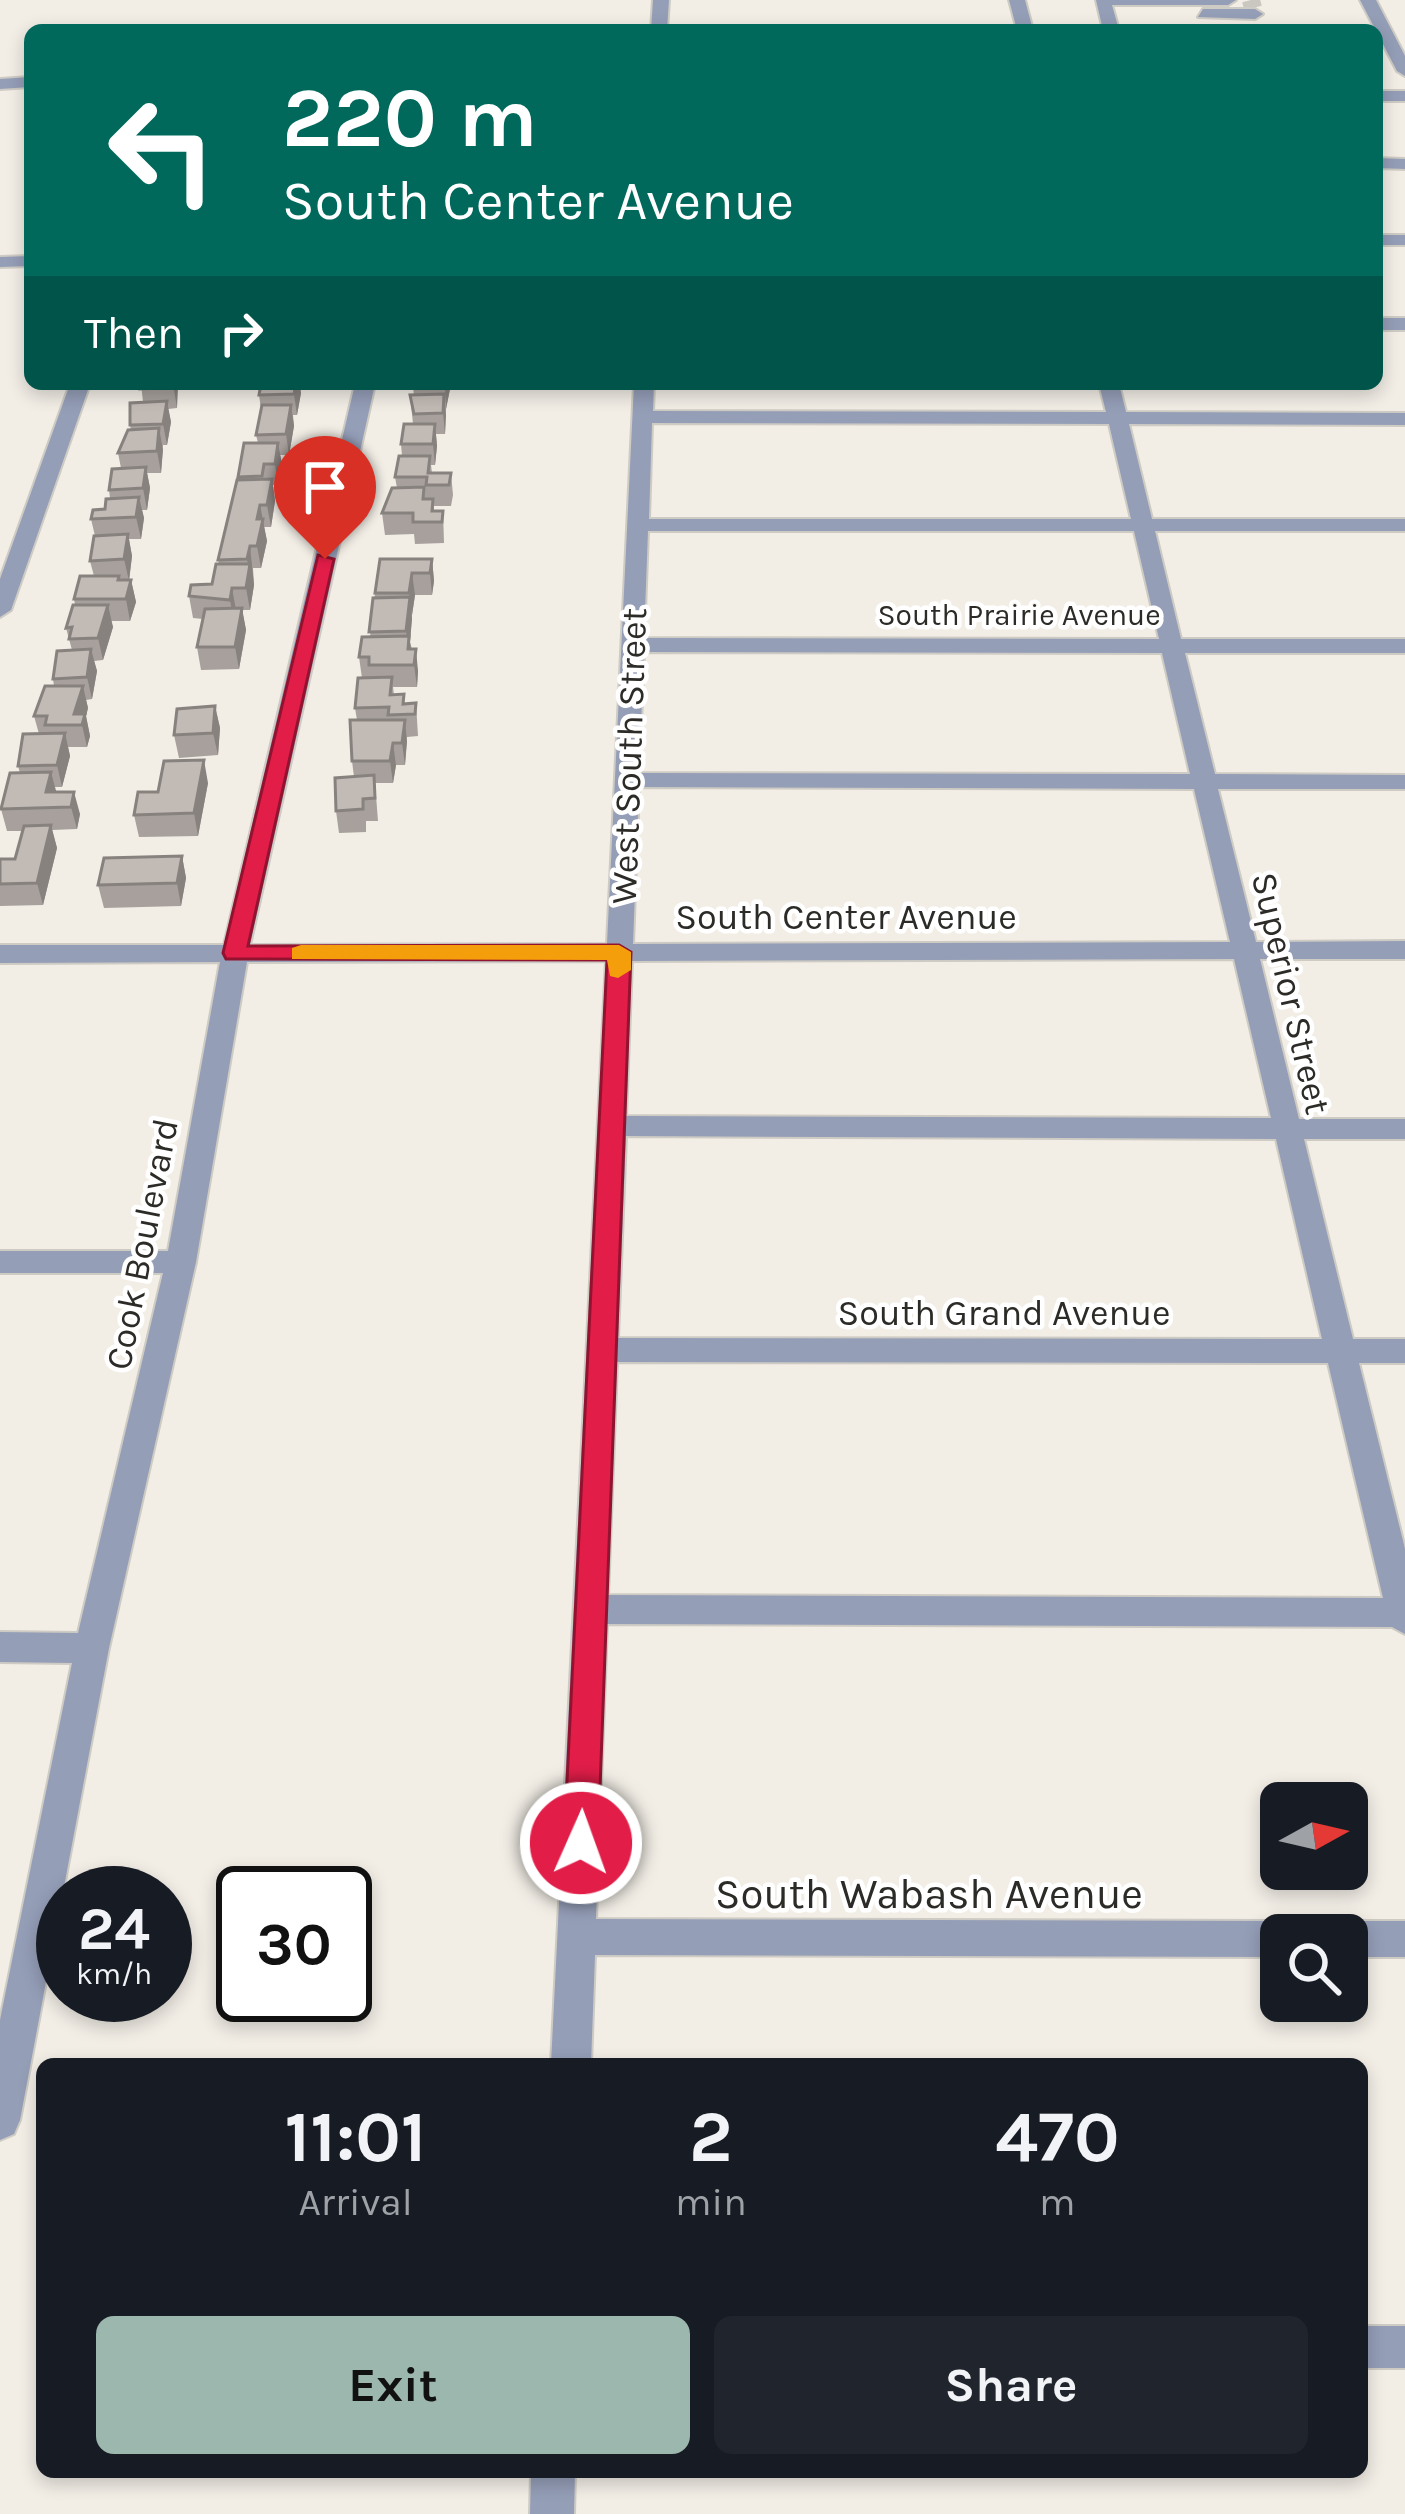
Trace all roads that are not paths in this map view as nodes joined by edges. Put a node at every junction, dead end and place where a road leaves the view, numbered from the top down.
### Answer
1 (1228, 0) edge
2 (1255, 18) edge
3 (1109, 22) edge
4 (1383, 36) edge
5 (1405, 71) edge
6 (78, 390) edge
7 (363, 390) edge
8 (644, 390) edge
9 (1111, 390) edge
10 (642, 417) junction
11 (1118, 418) junction
12 (1405, 419) edge
13 (638, 525) junction
14 (1143, 525) junction
15 (1405, 525) edge
16 (0, 610) edge
17 (632, 645) junction
18 (1172, 646) junction
19 (1405, 646) edge
20 (626, 780) junction
21 (1204, 782) junction
22 (1405, 782) edge
23 (1405, 950) edge
24 (1245, 951) junction
25 (619, 952) junction
26 (235, 953) junction
27 (0, 954) edge
28 (612, 1126) junction
29 (1288, 1128) junction
30 (1405, 1129) edge
31 (0, 1262) edge
32 (181, 1262) junction
33 (602, 1350) junction
34 (1341, 1351) junction
35 (1405, 1351) edge
36 (591, 1609) junction
37 (1404, 1615) edge
38 (0, 1647) edge
39 (92, 1648) junction
40 (577, 1936) junction
41 (1260, 1939) edge
42 (1368, 1939) edge
43 (1405, 1940) edge
44 (571, 2058) edge
45 (0, 2120) edge
46 (1368, 2347) edge
47 (1405, 2347) edge
48 (554, 2478) edge
49 (552, 2514) edge

1 - 3 street
2 - 3 street
4 - 5 street
6 - 16 street
7 - 26 street, Cook Boulevard
8 - 10 street, West South Street
9 - 11 street, Superior Street
10 - 11 street
10 - 13 street, West South Street
11 - 12 street
11 - 14 street, Superior Street
13 - 14 street
13 - 17 street, West South Street
14 - 15 street
14 - 18 street, Superior Street
17 - 18 street, South Prairie Avenue
17 - 20 street, West South Street
18 - 19 street, South Prairie Avenue
18 - 21 street, Superior Street
20 - 21 street
20 - 25 street, West South Street
21 - 22 street
21 - 24 street, Superior Street
23 - 24 street, South Center Avenue
24 - 25 street, South Center Avenue
24 - 29 street, Superior Street
25 - 26 street, South Center Avenue
25 - 28 street, West South Street
26 - 27 street, South Center Avenue
26 - 32 street, Cook Boulevard
28 - 29 street
28 - 33 street, West South Street
29 - 30 street
29 - 34 street, Superior Street
31 - 32 street
32 - 39 street, Cook Boulevard
33 - 34 street, South Grand Avenue
33 - 36 street, West South Street
34 - 35 street, South Grand Avenue
34 - 37 street, Superior Street
36 - 37 street
36 - 40 street, West South Street
38 - 39 street
39 - 45 street, Cook Boulevard
40 - 41 street, South Wabash Avenue
40 - 44 street, West South Street
42 - 43 street
46 - 47 street
48 - 49 street

